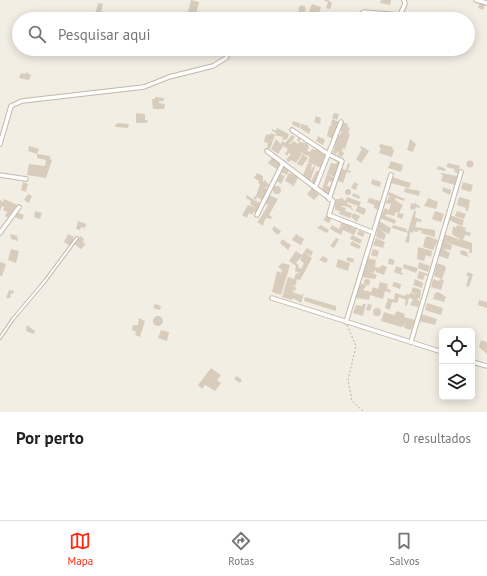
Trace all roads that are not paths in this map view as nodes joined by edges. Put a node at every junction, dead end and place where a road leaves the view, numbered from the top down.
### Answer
1 (404, 0) edge
2 (476, 0) edge
3 (487, 3) edge
4 (401, 12) edge
5 (227, 56) edge
6 (340, 122) dead end
7 (292, 130) dead end
8 (0, 144) edge
9 (267, 151) dead end
10 (328, 154) junction
11 (283, 163) junction
12 (462, 172) dead end
13 (0, 175) edge
14 (391, 175) dead end
15 (26, 179) dead end
16 (315, 188) junction
17 (329, 198) junction
18 (19, 207) dead end
19 (257, 215) dead end
20 (0, 232) edge
21 (372, 232) junction
22 (77, 238) dead end
23 (272, 298) dead end
24 (346, 322) junction
25 (0, 338) edge
26 (411, 342) junction
27 (439, 351) edge
28 (475, 363) edge
29 (487, 366) edge

1 - 4 street
2 - 3 street
5 - 8 street
6 - 10 street
7 - 10 street
9 - 11 street
10 - 16 street
10 - 17 street
11 - 16 street
11 - 19 street
12 - 26 street
13 - 15 street
14 - 21 street
16 - 17 street
17 - 21 street
18 - 20 street
21 - 24 street
22 - 25 lane
23 - 24 street
24 - 26 street
26 - 27 street
28 - 29 street

